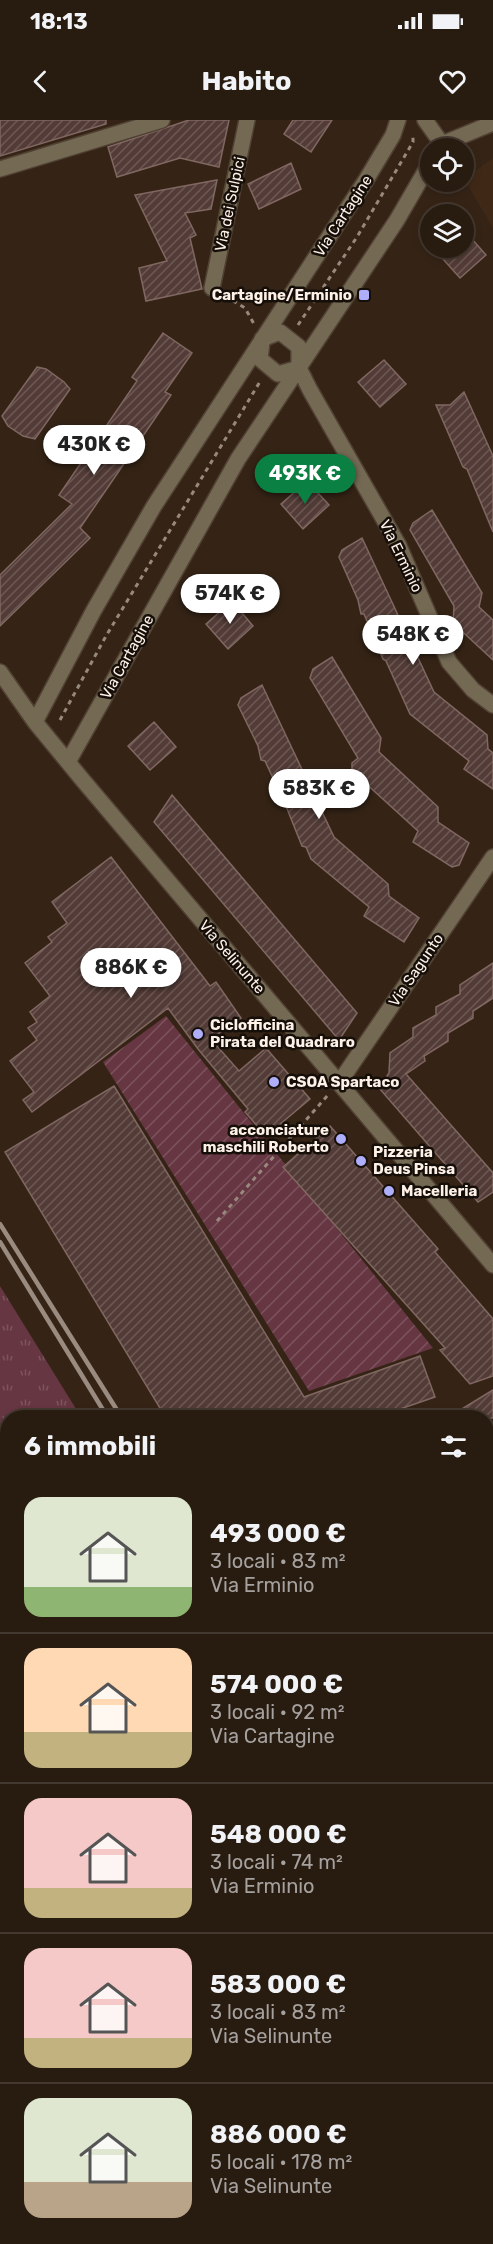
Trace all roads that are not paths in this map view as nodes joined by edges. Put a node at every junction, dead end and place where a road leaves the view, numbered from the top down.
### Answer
1 (162, 120) edge
2 (247, 120) edge
3 (398, 120) edge
4 (425, 120) edge
5 (493, 123) edge
6 (436, 138) edge
7 (459, 138) edge
8 (0, 169) edge
9 (420, 180) edge
10 (212, 288) road end
11 (262, 339) junction
12 (299, 368) junction
13 (0, 672) edge
14 (493, 705) edge
15 (35, 722) junction
16 (68, 762) junction
17 (493, 857) edge
18 (339, 1083) junction
19 (493, 1265) edge

1 - 8 street
2 - 10 street, Via dei Sulpici
3 - 11 street, Via Cartagine
4 - 6 street
5 - 7 street
9 - 12 street, Via Cartagine
11 - 12 street
11 - 12 street
11 - 15 street, Via Cartagine
12 - 14 street, Via Erminio
12 - 16 street, Via Cartagine
13 - 15 street, Via Selinunte
15 - 16 street, Via Selinunte
16 - 18 street, Via Selinunte
17 - 18 street, Via Sagunto
18 - 19 street, Via Selinunte

